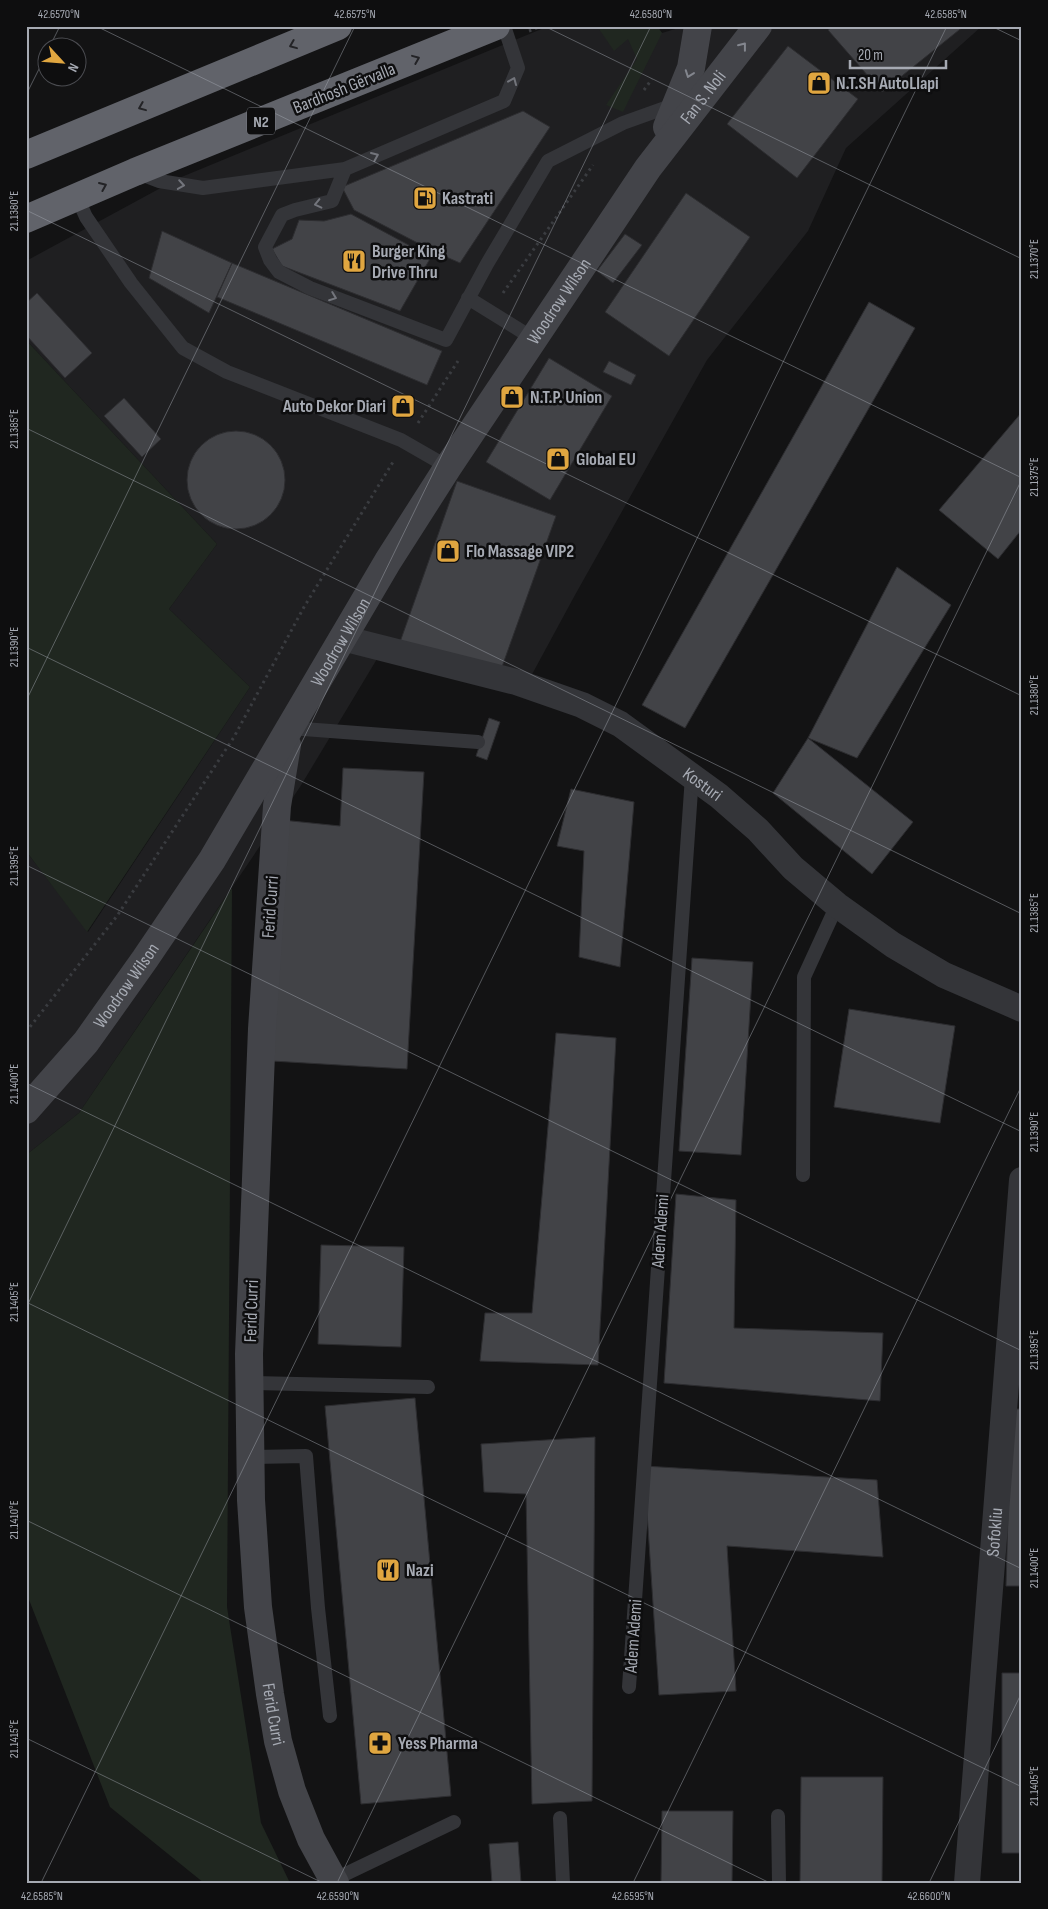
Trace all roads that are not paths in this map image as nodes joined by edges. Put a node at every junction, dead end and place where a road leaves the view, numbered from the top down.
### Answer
1 (338, 26) edge
2 (496, 26) edge
3 (504, 26) edge
4 (698, 26) edge
5 (758, 26) edge
6 (677, 104) junction
7 (26, 155) edge
8 (648, 168) junction
9 (345, 169) junction
10 (135, 172) junction
11 (77, 197) junction
12 (26, 218) edge
13 (468, 298) junction
14 (534, 339) junction
15 (448, 467) junction
16 (342, 638) junction
17 (290, 728) junction
18 (478, 742) dead end
19 (692, 776) junction
20 (837, 906) junction
21 (1022, 1008) edge
22 (26, 1110) edge
23 (803, 1175) dead end
24 (1022, 1180) edge
25 (250, 1383) junction
26 (428, 1387) dead end
27 (250, 1457) junction
28 (629, 1687) dead end
29 (330, 1716) dead end
30 (778, 1816) dead end
31 (560, 1818) dead end
32 (454, 1822) dead end
33 (334, 1881) edge
34 (563, 1883) edge
35 (779, 1883) edge
36 (967, 1883) edge

1 -> 7 highway
10 -> 2 highway, Bardhosh Gërvalla / N2
9 -> 3 lane
4 -> 6 main road
8 -> 5 main road, Fan S. Noli
6 - 8 main road
6 - 13 lane
8 - 14 main road, Woodrow Wilson
10 -> 9 lane
9 -> 13 lane
11 -> 10 highway, Bardhosh Gërvalla / N2
11 - 12 highway, Bardhosh Gërvalla / N2
11 - 15 lane
13 - 14 lane
14 - 15 main road, Woodrow Wilson
15 - 16 main road, Woodrow Wilson
16 - 17 main road, Woodrow Wilson
16 - 19 street, Kosturi
17 - 18 lane
17 - 22 main road, Woodrow Wilson
17 - 25 main road, Ferid Curri
19 - 20 street, Kosturi
19 - 28 lane, Adem Ademi
20 - 21 street, Kosturi
20 - 23 lane
24 - 36 street, Sofokliu
25 - 26 lane
25 - 27 main road, Ferid Curri
27 - 29 lane
27 - 33 main road, Ferid Curri
30 - 35 lane
31 - 34 lane
32 - 33 lane

